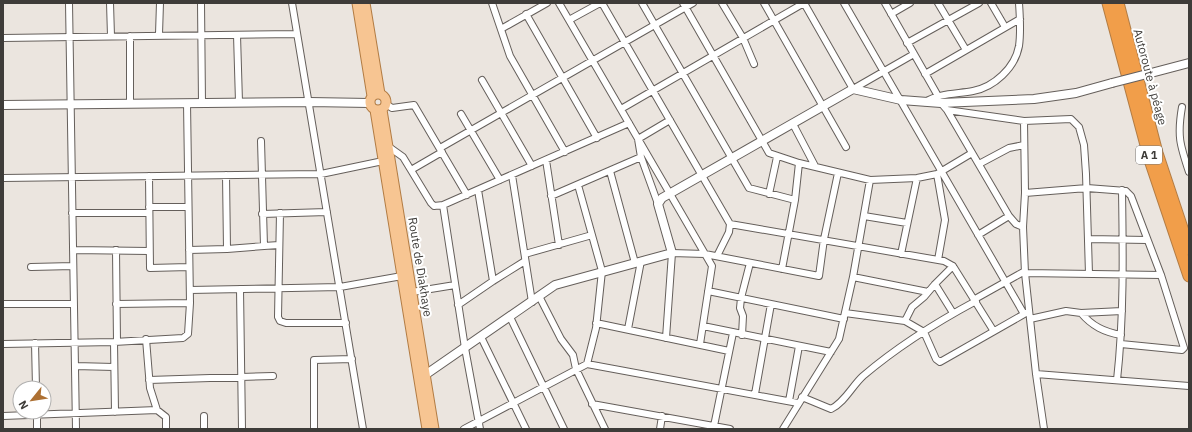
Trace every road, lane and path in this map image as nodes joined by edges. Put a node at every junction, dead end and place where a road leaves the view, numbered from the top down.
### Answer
1 (69, 3) edge
2 (110, 3) edge
3 (160, 3) edge
4 (201, 3) edge
5 (292, 3) edge
6 (357, 3) edge
7 (365, 3) edge
8 (492, 3) edge
9 (547, 3) edge
10 (559, 3) edge
11 (601, 3) edge
12 (642, 3) edge
13 (693, 3) edge
14 (722, 3) edge
15 (764, 3) edge
16 (804, 3) edge
17 (844, 3) edge
18 (884, 3) edge
19 (910, 3) edge
20 (938, 3) edge
21 (979, 3) edge
22 (991, 3) edge
23 (1019, 3) edge
24 (1108, 3) edge
25 (1118, 3) edge
26 (684, 5) edge
27 (526, 14) junction
28 (891, 14) junction
29 (1020, 19) junction
30 (569, 20) junction
31 (948, 20) junction
32 (774, 21) junction
33 (655, 25) junction
34 (1005, 27) junction
35 (501, 29) junction
36 (159, 34) junction
37 (298, 34) junction
38 (202, 35) junction
39 (237, 35) junction
40 (111, 36) junction
41 (130, 36) junction
42 (69, 37) junction
43 (3, 38) edge
44 (743, 38) junction
45 (625, 42) junction
46 (907, 43) junction
47 (966, 50) junction
48 (914, 54) junction
49 (713, 56) junction
50 (593, 60) junction
51 (1189, 63) edge
52 (754, 64) dead end
53 (884, 71) junction
54 (683, 73) junction
55 (925, 74) junction
56 (563, 78) junction
57 (482, 80) dead end
58 (853, 89) junction
59 (653, 91) junction
60 (533, 95) junction
61 (939, 99) junction
62 (901, 100) junction
63 (239, 102) junction
64 (308, 102) junction
65 (187, 103) junction
66 (202, 103) junction
67 (378, 103) junction
68 (70, 104) junction
69 (130, 104) junction
70 (3, 105) edge
71 (823, 106) junction
72 (1182, 107) dead end
73 (621, 109) junction
74 (947, 110) junction
75 (501, 113) junction
76 (462, 114) dead end
77 (670, 120) junction
78 (1024, 121) junction
79 (629, 123) junction
80 (793, 124) junction
81 (471, 130) junction
82 (597, 138) junction
83 (638, 139) junction
84 (762, 141) junction
85 (261, 142) dead end
86 (1024, 145) junction
87 (846, 147) dead end
88 (389, 148) junction
89 (441, 150) junction
90 (565, 152) junction
91 (972, 153) junction
92 (641, 157) junction
93 (777, 157) junction
94 (546, 160) junction
95 (732, 160) junction
96 (383, 161) junction
97 (799, 163) junction
98 (979, 164) junction
99 (532, 166) junction
100 (814, 166) junction
101 (411, 170) junction
102 (610, 171) junction
103 (939, 172) junction
104 (1189, 172) edge
105 (838, 173) junction
106 (321, 174) junction
107 (226, 175) junction
108 (261, 175) junction
109 (512, 175) junction
110 (149, 176) junction
111 (188, 176) junction
112 (72, 177) junction
113 (703, 177) junction
114 (3, 178) edge
115 (917, 178) junction
116 (500, 180) junction
117 (870, 180) junction
118 (578, 184) junction
119 (1087, 188) junction
120 (478, 190) junction
121 (1122, 190) junction
122 (1025, 193) junction
123 (670, 194) junction
124 (769, 194) junction
125 (467, 195) junction
126 (551, 196) junction
127 (796, 200) junction
128 (658, 204) junction
129 (443, 205) junction
130 (188, 207) junction
131 (149, 210) junction
132 (327, 212) junction
133 (72, 213) junction
134 (280, 213) junction
135 (262, 214) junction
136 (864, 216) junction
137 (1009, 216) junction
138 (907, 223) junction
139 (730, 224) junction
140 (1023, 227) junction
141 (789, 234) junction
142 (592, 235) junction
143 (978, 235) junction
144 (824, 239) junction
145 (1088, 239) junction
146 (1123, 239) junction
147 (1148, 240) junction
148 (279, 245) junction
149 (559, 245) junction
150 (859, 245) junction
151 (264, 246) junction
152 (227, 249) junction
153 (1189, 249) edge
154 (73, 250) junction
155 (116, 250) junction
156 (189, 250) junction
157 (149, 251) junction
158 (672, 253) junction
159 (525, 254) junction
160 (705, 254) junction
161 (901, 254) junction
162 (717, 256) junction
163 (938, 260) junction
164 (525, 261) junction
165 (638, 262) junction
166 (750, 263) junction
167 (73, 266) junction
168 (953, 266) junction
169 (31, 267) dead end
170 (189, 267) junction
171 (782, 269) junction
172 (602, 271) junction
173 (1025, 272) junction
174 (1089, 274) junction
175 (1122, 275) junction
176 (1161, 275) junction
177 (402, 276) junction
178 (1189, 276) edge
179 (853, 277) junction
180 (493, 280) junction
181 (1005, 282) junction
182 (935, 284) junction
183 (456, 285) junction
184 (340, 287) junction
185 (279, 288) junction
186 (240, 289) junction
187 (190, 290) junction
188 (708, 291) junction
189 (412, 292) junction
190 (928, 292) junction
191 (539, 296) junction
192 (741, 298) junction
193 (975, 300) junction
194 (532, 302) junction
195 (190, 303) junction
196 (3, 304) edge
197 (74, 304) junction
198 (116, 304) junction
199 (771, 304) junction
200 (458, 305) junction
201 (1122, 311) junction
202 (1081, 312) junction
203 (953, 313) junction
204 (1028, 315) junction
205 (845, 316) junction
206 (510, 317) junction
207 (905, 321) junction
208 (346, 323) junction
209 (596, 323) junction
210 (703, 326) junction
211 (628, 330) junction
212 (993, 330) junction
213 (924, 332) junction
214 (733, 333) junction
215 (742, 334) junction
216 (1121, 335) junction
217 (481, 337) junction
218 (666, 338) junction
219 (146, 339) junction
220 (766, 339) junction
221 (75, 342) junction
222 (116, 342) junction
223 (35, 343) junction
224 (3, 344) edge
225 (700, 344) junction
226 (1121, 344) junction
227 (799, 346) junction
228 (465, 348) junction
229 (730, 350) junction
230 (831, 352) junction
231 (352, 360) junction
232 (587, 364) junction
233 (75, 366) junction
234 (114, 367) junction
235 (576, 369) junction
236 (1036, 374) junction
237 (425, 375) junction
238 (240, 376) junction
239 (273, 376) dead end
240 (36, 380) edge
241 (149, 380) junction
242 (1117, 380) junction
243 (545, 386) junction
244 (1189, 386) edge
245 (722, 389) junction
246 (755, 394) junction
247 (802, 397) junction
248 (789, 401) junction
249 (514, 403) junction
250 (798, 403) junction
251 (592, 404) junction
252 (158, 410) junction
253 (115, 412) junction
254 (52, 414) edge
255 (76, 414) junction
256 (204, 416) dead end
257 (662, 416) junction
258 (478, 421) junction
259 (697, 426) edge
260 (714, 426) junction
261 (76, 429) edge
262 (166, 429) edge
263 (204, 429) edge
264 (242, 429) edge
265 (314, 429) edge
266 (363, 429) edge
267 (427, 429) edge
268 (434, 429) edge
269 (464, 429) edge
270 (480, 429) edge
271 (526, 429) edge
272 (564, 429) edge
273 (604, 429) edge
274 (660, 429) edge
275 (730, 429) edge
276 (783, 429) edge
277 (1044, 429) edge

1 - 42 street
2 - 40 street
3 - 36 street
4 - 38 street
5 - 37 street
6 - 67 main road, Route de Diakhaye
7 - 67 main road, Route de Diakhaye
8 - 35 street
9 - 27 street
10 - 30 street
11 - 30 street
11 - 45 street
12 - 33 street
13 - 26 street
14 - 44 street
15 - 32 street
16 - 32 street
16 - 58 street
17 - 53 street
18 - 28 street
19 - 28 street
20 - 31 street
21 - 31 street
22 - 34 street
23 - 29 street
24 - 178 highway, A 1
25 - 153 highway, Autoroute à péage / A 1
26 - 33 street
26 - 49 street
27 - 35 street
27 - 56 street
28 - 46 street
29 - 34 street
29 - 61 street
30 - 50 street
31 - 46 street
31 - 47 street
32 - 44 street
32 - 71 street
33 - 45 street
33 - 54 street
34 - 47 street
35 - 60 street
36 - 38 street
36 - 41 street
37 - 39 street
37 - 64 street
38 - 39 street
38 - 66 street
39 - 63 street
40 - 41 street
40 - 42 street
41 - 69 street
42 - 43 street
42 - 68 street
44 - 49 street
44 - 52 street
45 - 50 street
45 - 59 street
46 - 48 street
47 - 55 street
48 - 53 street
48 - 55 street
49 - 54 street
49 - 84 street
50 - 56 street
50 - 73 street
51 - 61 street, bridge
53 - 58 street
53 - 62 street
54 - 59 street
54 - 95 street
55 - 61 street
56 - 60 street
56 - 82 street
57 - 75 street
58 - 62 street
58 - 71 street
59 - 73 street
59 - 77 street
60 - 75 street
60 - 90 street
61 - 62 street
61 - 74 street
62 - 103 street
63 - 64 street
63 - 66 street
64 - 67 street
64 - 106 street
65 - 66 street
65 - 69 street
65 - 111 street
67 - 88 main road, Route de Diakhaye
67 - 89 street
67 - 96 main road, Route de Diakhaye
68 - 69 street
68 - 70 street
68 - 112 street
71 - 80 street
71 - 87 street
72 - 104 street
73 - 79 street
74 - 78 street
74 - 91 street
75 - 81 street
75 - 99 street
76 - 81 street
77 - 83 street
77 - 113 street
78 - 86 street
78 - 119 street
79 - 82 street
79 - 83 street
80 - 84 street
80 - 100 street
81 - 89 street
81 - 116 street
82 - 90 street
83 - 92 street
83 - 123 street
84 - 93 street
84 - 95 street
85 - 108 street
86 - 98 street
86 - 122 street
88 - 101 street
88 - 189 main road, Route de Diakhaye
89 - 101 street
89 - 125 street
90 - 94 street
91 - 98 street
91 - 103 street
92 - 102 street
92 - 128 street
93 - 97 street
93 - 124 street
94 - 99 street
94 - 126 street
95 - 113 street
95 - 124 street
96 - 106 street
96 - 177 main road, Route de Diakhaye
97 - 100 street
97 - 127 street
98 - 137 street
99 - 109 street
100 - 105 street
101 - 129 street
102 - 118 street
102 - 165 street
103 - 115 street
103 - 143 street
103 - 163 street
105 - 117 street
105 - 144 street
106 - 108 street
106 - 132 street
107 - 108 street
107 - 111 street
107 - 152 street
108 - 135 street
109 - 116 street
109 - 159 street
110 - 111 street
110 - 112 street
110 - 131 street
111 - 130 street
112 - 114 street
112 - 133 street
113 - 123 street
113 - 139 street
115 - 117 street
115 - 138 street
116 - 120 street
117 - 136 street
118 - 126 street
118 - 142 street
119 - 121 street
119 - 122 street
119 - 145 street
120 - 125 street
120 - 180 street
121 - 146 street
121 - 147 street
122 - 140 street
123 - 128 street
123 - 160 street
124 - 127 street
125 - 129 street
126 - 149 street
127 - 141 street
128 - 158 street
129 - 183 street
130 - 131 street
130 - 156 street
131 - 133 street
131 - 157 street
132 - 134 street
132 - 184 street
133 - 154 street
134 - 135 street
134 - 148 street
135 - 151 street
136 - 138 street
136 - 150 street
137 - 140 street
137 - 143 street
138 - 161 street
139 - 141 street
139 - 162 street
140 - 173 street
141 - 144 street
141 - 171 street
142 - 149 street
142 - 172 street
143 - 181 street
144 - 150 street
144 - 171 street
145 - 146 street
145 - 174 street
146 - 147 street
146 - 175 street
147 - 176 street
148 - 151 street
148 - 185 street
149 - 159 street
150 - 161 street
150 - 179 street
151 - 152 street
152 - 156 street
154 - 155 street
154 - 167 street
155 - 157 street
155 - 198 street
156 - 170 street
157 - 170 street
158 - 160 street
158 - 165 street
158 - 218 street
159 - 164 street
160 - 162 street
160 - 188 street
161 - 163 street
162 - 166 street
163 - 168 street
164 - 180 street
164 - 194 street
165 - 172 street
165 - 211 street
166 - 171 street
166 - 192 street
167 - 169 street
167 - 197 street
168 - 182 street
168 - 193 street
170 - 187 street
172 - 191 street
172 - 209 street
173 - 174 street
173 - 181 street
173 - 204 street
174 - 175 street
175 - 176 street
175 - 201 street
176 - 226 street
177 - 184 street
177 - 267 main road, Route de Diakhaye
179 - 190 street
179 - 205 street
180 - 200 street
181 - 193 street
181 - 204 street
182 - 190 street
182 - 203 street
183 - 189 street
183 - 200 street
184 - 185 street
184 - 208 street
185 - 186 street
185 - 208 street
186 - 187 street
186 - 238 street
187 - 195 street
188 - 192 street
188 - 210 street
189 - 237 main road, Route de Diakhaye
190 - 207 street
191 - 194 street
191 - 235 street
192 - 199 street
192 - 215 street
193 - 203 street
193 - 212 street
194 - 206 street
195 - 198 street
195 - 219 street
196 - 197 street
197 - 221 street
198 - 222 street
199 - 205 street
199 - 220 street
200 - 228 street
201 - 202 street
201 - 216 street
202 - 204 street
202 - 216 street
203 - 213 street
204 - 212 street
204 - 236 street
205 - 207 street
205 - 230 street
206 - 217 street
206 - 243 street
207 - 213 street
208 - 231 street
209 - 211 street
209 - 232 street
210 - 214 street
210 - 225 street
211 - 218 street
212 - 213 street
213 - 247 street
214 - 215 street
214 - 229 street
215 - 220 street
216 - 226 street
217 - 228 street
217 - 249 street
218 - 225 street
219 - 222 street
219 - 241 street
220 - 227 street
220 - 246 street
221 - 222 street
221 - 223 street
221 - 233 street
222 - 234 street
223 - 224 street
223 - 240 street
225 - 229 street
226 - 242 street
227 - 230 street
227 - 248 street
228 - 237 street
228 - 258 street
229 - 245 street
230 - 247 street
231 - 265 street
231 - 266 street
232 - 235 street
232 - 245 street
233 - 234 street
233 - 255 street
234 - 253 street
235 - 243 street
235 - 251 street
236 - 242 street
236 - 277 street
237 - 268 main road, Route de Diakhaye
238 - 239 street
238 - 241 street
238 - 264 street
241 - 252 street
242 - 244 street
243 - 249 street
243 - 272 street
245 - 246 street
245 - 260 street
246 - 248 street
247 - 250 street
248 - 250 street
249 - 258 street
249 - 271 street
250 - 276 street
251 - 257 street
251 - 273 street
252 - 253 street
252 - 262 street
253 - 255 street
254 - 255 street
255 - 261 street
256 - 263 street
257 - 259 street
257 - 274 street
258 - 269 street
258 - 270 street
259 - 260 street
260 - 275 street

